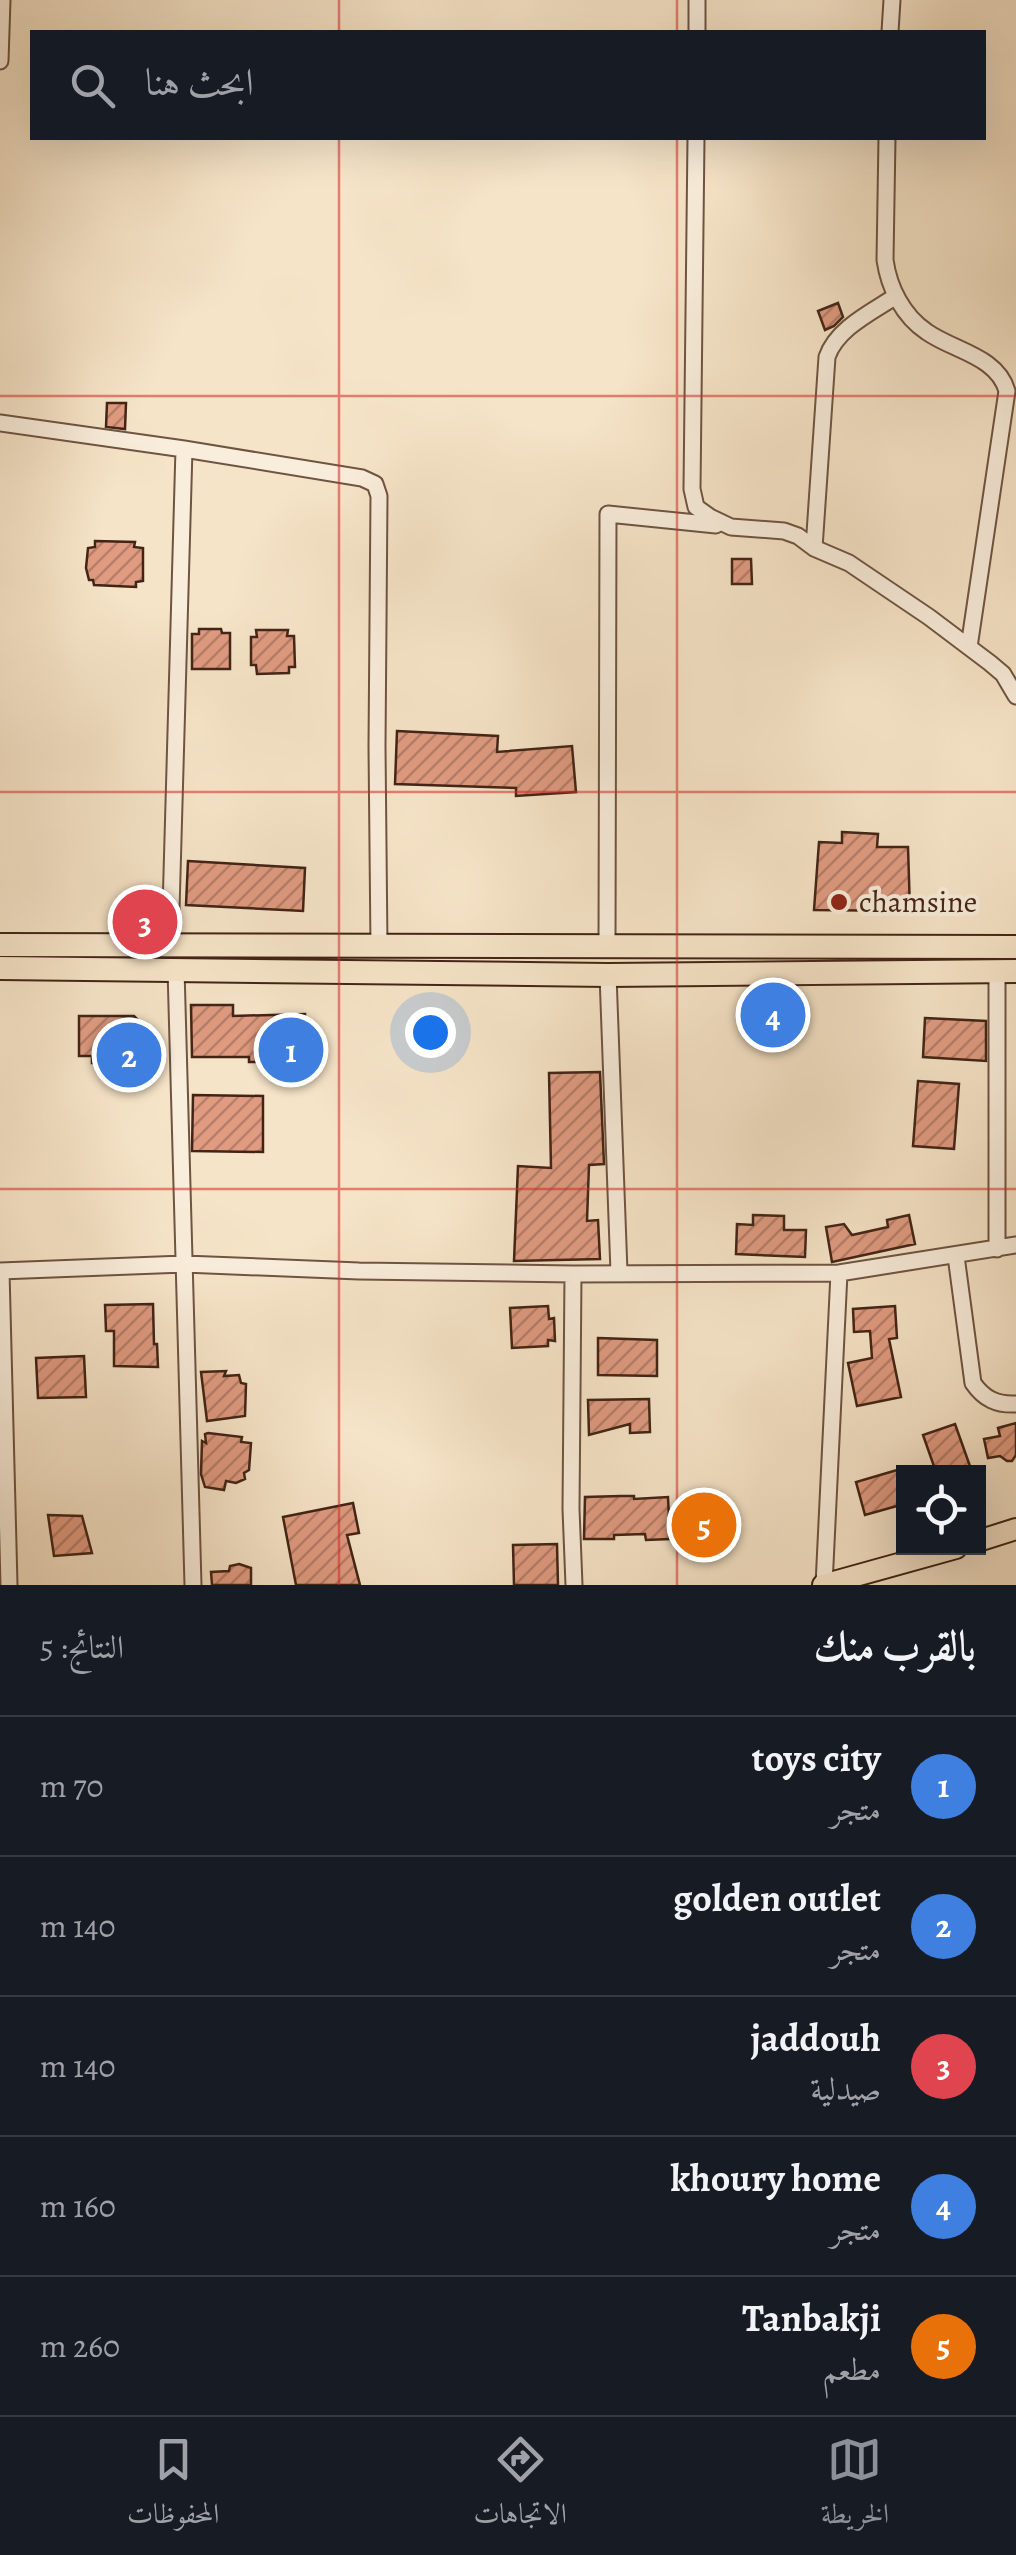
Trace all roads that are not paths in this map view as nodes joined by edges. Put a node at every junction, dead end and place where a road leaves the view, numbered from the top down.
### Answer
1 (2, 0) edge
2 (698, 0) edge
3 (892, 0) edge
4 (697, 30) edge
5 (890, 30) edge
6 (0, 61) edge
7 (696, 140) edge
8 (887, 140) edge
9 (896, 296) junction
10 (0, 423) edge
11 (184, 448) junction
12 (731, 526) junction
13 (814, 548) junction
14 (969, 646) junction
15 (1016, 696) edge
16 (0, 945) edge
17 (170, 945) junction
18 (379, 946) junction
19 (1016, 946) edge
20 (607, 947) junction
21 (0, 968) edge
22 (176, 969) junction
23 (1009, 973) edge
24 (608, 975) junction
25 (1016, 1245) edge
26 (997, 1249) junction
27 (956, 1256) junction
28 (184, 1264) junction
29 (0, 1271) edge
30 (619, 1272) junction
31 (839, 1273) junction
32 (573, 1274) junction
33 (1016, 1404) edge
34 (1016, 1529) edge
35 (986, 1538) edge
36 (931, 1555) edge
37 (9, 1585) edge
38 (194, 1585) edge
39 (574, 1585) edge
40 (824, 1585) edge

1 - 6 street
2 - 4 street
3 - 5 street
7 - 12 street
8 - 9 street
9 - 13 street
9 - 14 street
10 - 11 street
11 - 17 street
11 - 18 street
12 - 13 street
12 - 20 street
13 - 14 street
14 - 15 street
16 - 17 highway
17 - 18 highway
18 - 20 highway
19 - 20 highway
21 - 22 highway
22 - 24 highway
22 - 28 street
23 - 24 highway
23 - 26 street
24 - 30 street
25 - 26 street
26 - 27 street
27 - 31 street
27 - 33 street
28 - 29 street
28 - 32 street
28 - 38 street
29 - 37 street
30 - 31 street
30 - 32 street
31 - 40 street
32 - 39 street
34 - 35 main road
36 - 40 main road

